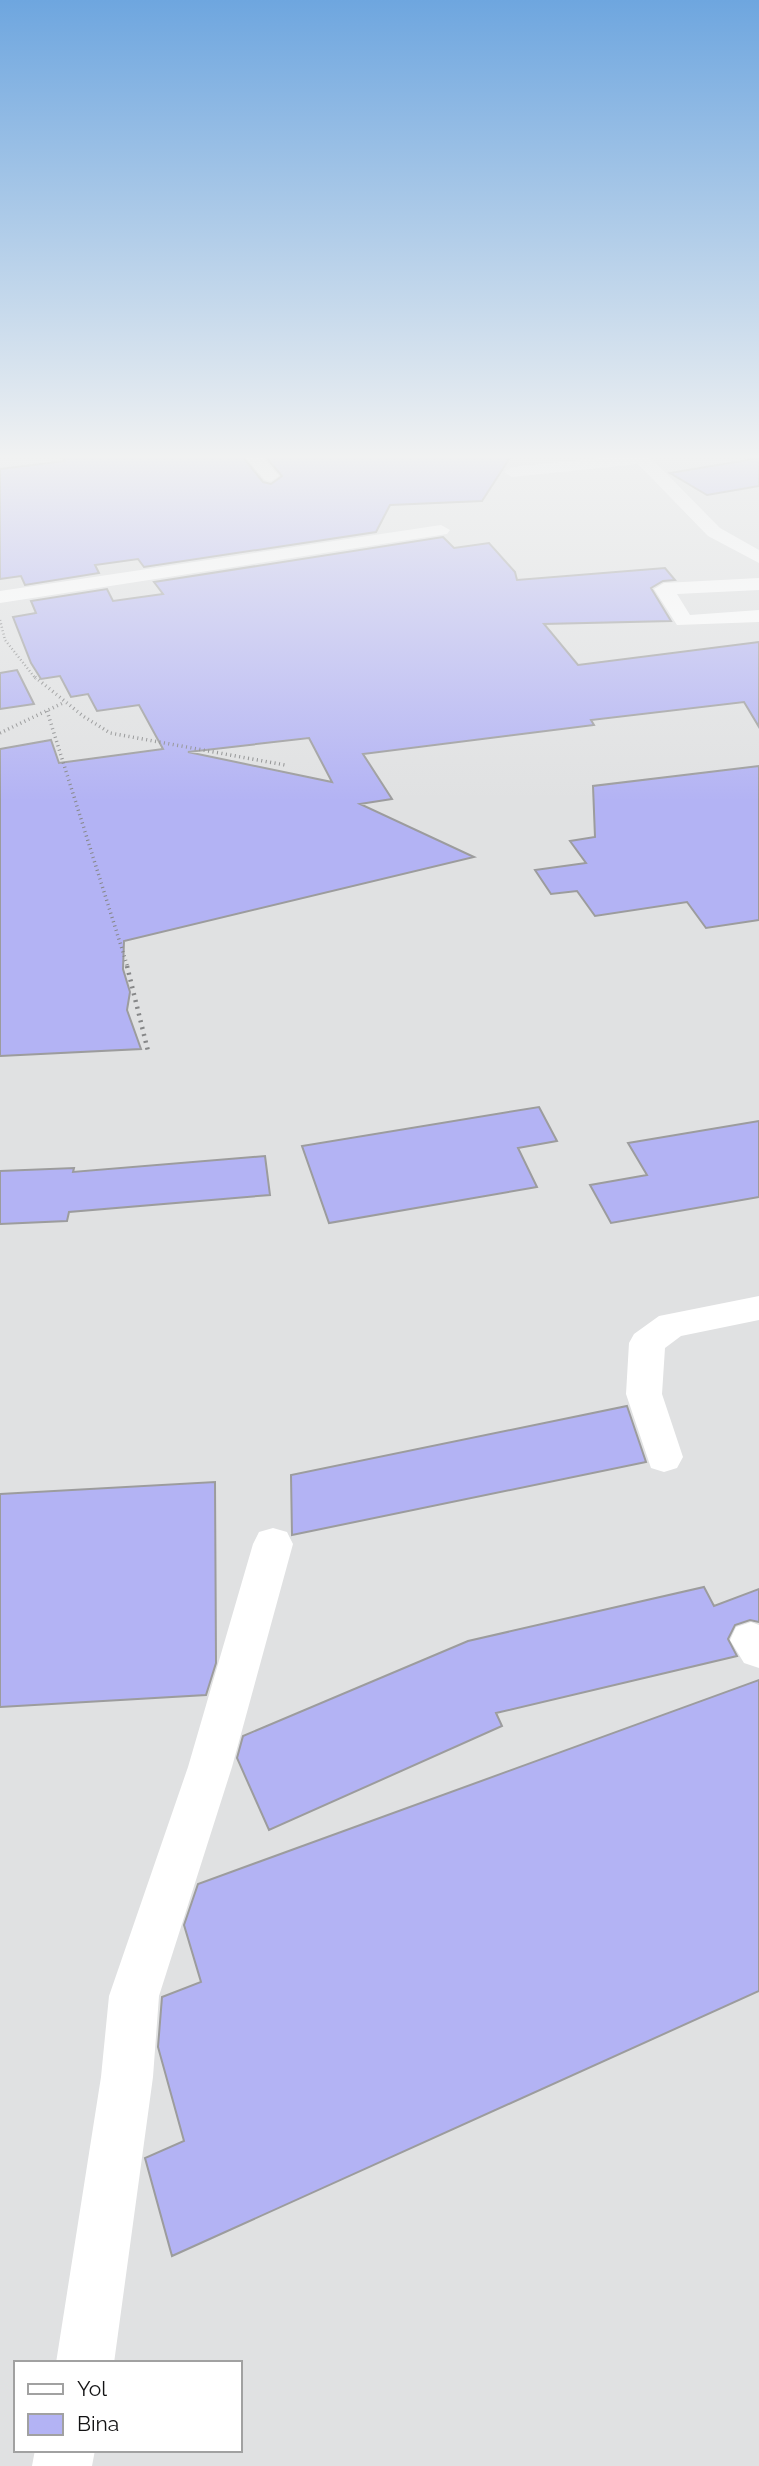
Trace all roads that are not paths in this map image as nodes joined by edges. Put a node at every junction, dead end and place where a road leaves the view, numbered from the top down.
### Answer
1 (171, 571) edge
2 (759, 583) edge
3 (0, 597) edge
4 (759, 617) edge
5 (759, 1308) edge
6 (664, 1457) dead end
7 (274, 1544) dead end
8 (85, 2361) edge

1 - 3 street
2 - 4 street
5 - 6 street
7 - 8 street

